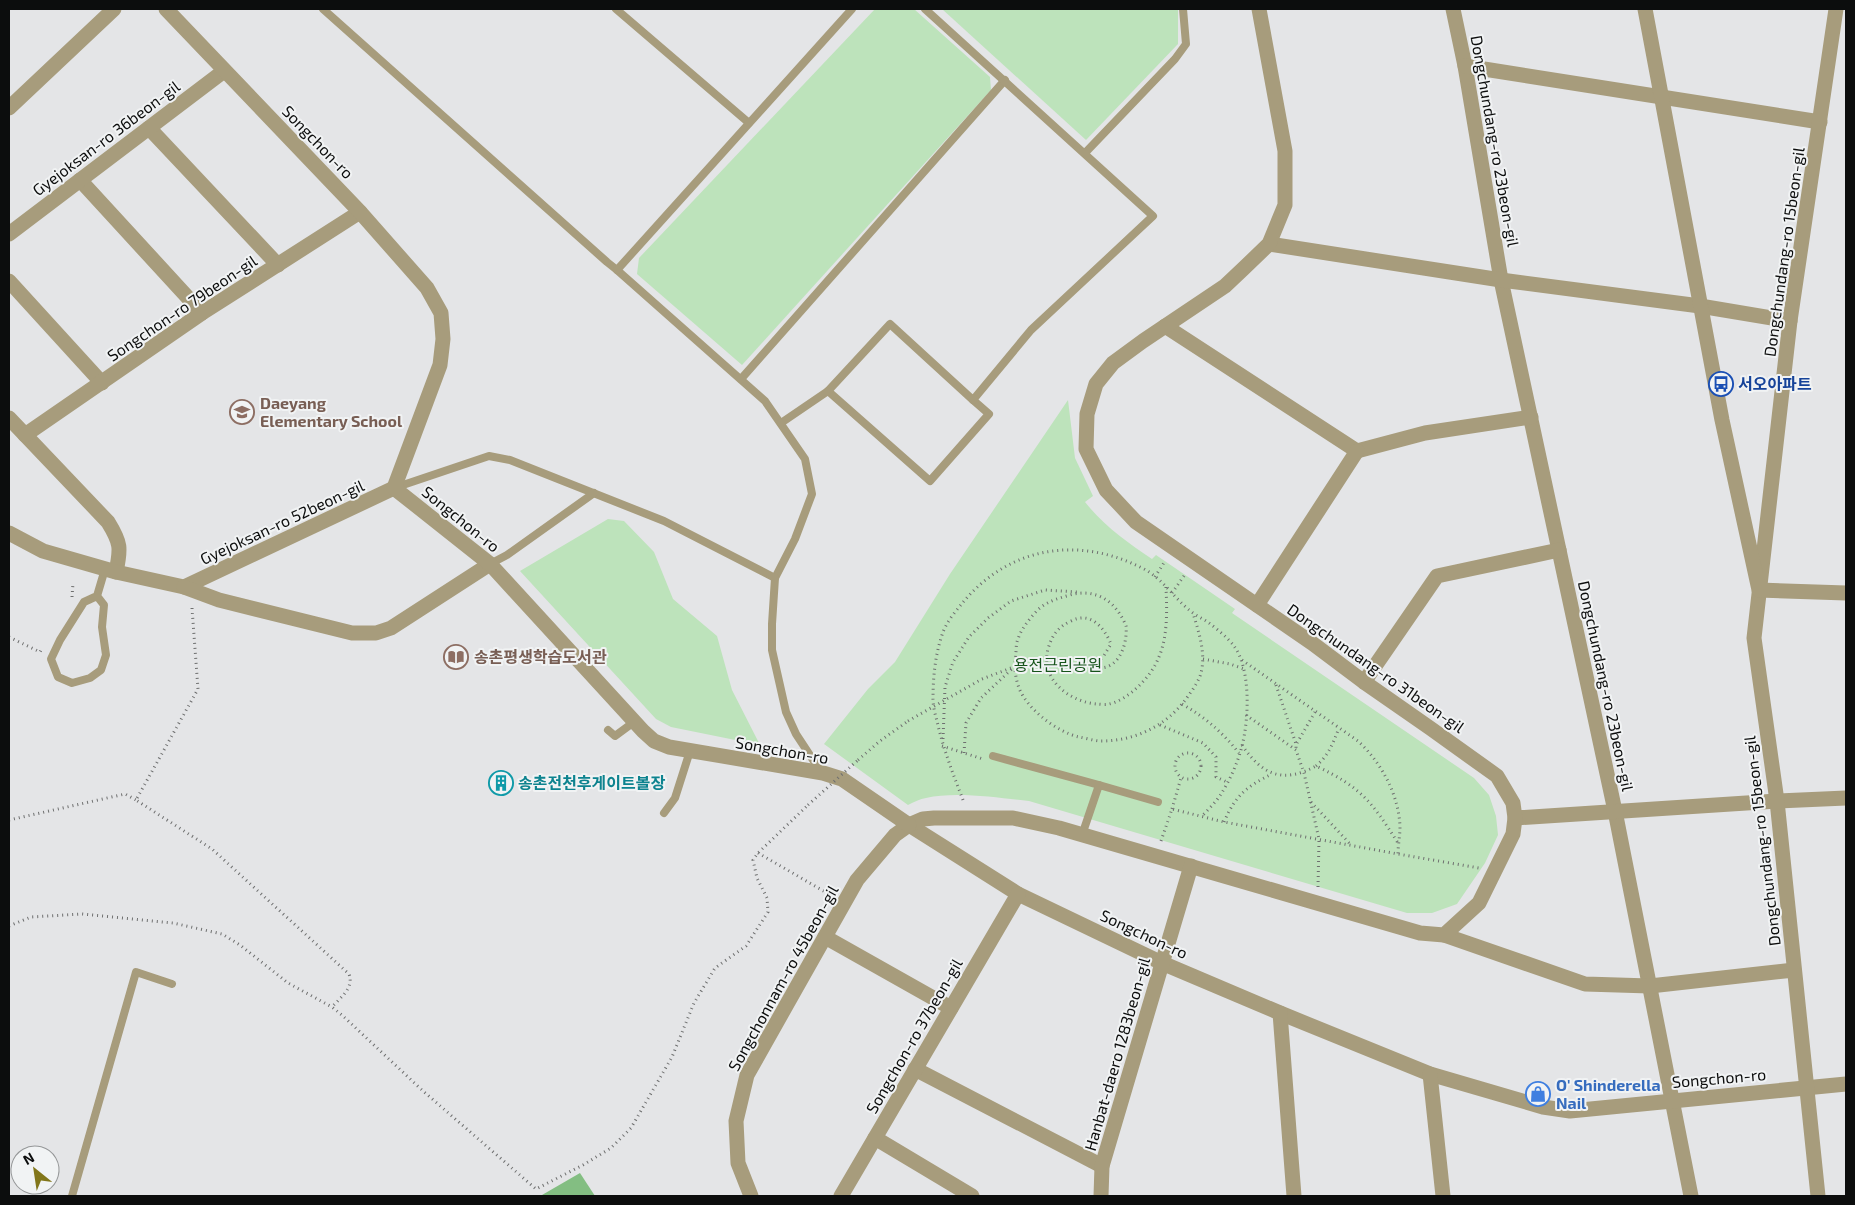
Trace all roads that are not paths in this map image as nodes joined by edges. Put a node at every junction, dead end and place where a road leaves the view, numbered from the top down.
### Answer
1 (114, 9) edge
2 (166, 9) edge
3 (323, 9) edge
4 (616, 9) edge
5 (852, 9) edge
6 (925, 9) edge
7 (1183, 9) edge
8 (1259, 9) edge
9 (1452, 9) edge
10 (1645, 9) edge
11 (1836, 9) edge
12 (1465, 66) junction
13 (224, 71) junction
14 (1005, 80) junction
15 (1662, 98) junction
16 (9, 108) edge
17 (1820, 122) junction
18 (749, 124) junction
19 (149, 128) junction
20 (1085, 153) junction
21 (80, 180) junction
22 (360, 212) junction
23 (9, 234) edge
24 (1269, 244) junction
25 (278, 265) junction
26 (617, 270) junction
27 (1501, 280) junction
28 (9, 281) edge
29 (1700, 306) junction
30 (202, 313) junction
31 (1790, 321) junction
32 (1165, 326) junction
33 (741, 379) junction
34 (102, 383) junction
35 (828, 391) junction
36 (973, 400) junction
37 (1531, 417) junction
38 (9, 418) edge
39 (781, 423) junction
40 (25, 435) junction
41 (1357, 451) junction
42 (394, 488) junction
43 (594, 493) junction
44 (9, 533) edge
45 (1559, 550) junction
46 (490, 564) junction
47 (110, 570) junction
48 (776, 578) junction
49 (184, 587) junction
50 (1759, 590) junction
51 (1846, 593) edge
52 (97, 596) junction
53 (1257, 605) junction
54 (1364, 682) junction
55 (634, 722) junction
56 (608, 730) dead end
57 (690, 751) junction
58 (993, 756) dead end
59 (822, 773) junction
60 (1099, 786) junction
61 (1846, 798) edge
62 (1777, 801) junction
63 (1158, 802) dead end
64 (1615, 811) junction
65 (664, 813) dead end
66 (1515, 818) junction
67 (908, 825) junction
68 (1082, 835) junction
69 (1191, 866) junction
70 (1018, 894) junction
71 (1444, 935) junction
72 (825, 937) junction
73 (1162, 962) junction
74 (1794, 970) junction
75 (172, 984) dead end
76 (1650, 986) junction
77 (951, 1008) junction
78 (1280, 1013) junction
79 (915, 1069) junction
80 (1430, 1074) junction
81 (1846, 1084) edge
82 (1806, 1088) junction
83 (1672, 1100) junction
84 (875, 1138) junction
85 (1102, 1166) junction
86 (72, 1196) edge
87 (751, 1196) edge
88 (841, 1196) edge
89 (972, 1196) edge
90 (1101, 1196) edge
91 (1294, 1196) edge
92 (1443, 1196) edge
93 (1691, 1196) edge
94 (1818, 1196) edge

1 - 16 street
2 - 13 street, Songchon-ro
3 - 26 lane
4 - 18 lane
5 - 18 lane
6 - 14 lane
7 - 20 lane
8 - 24 street, Dongchundang-ro 31beon-gil
9 - 12 street, Dongchundang-ro 23beon-gil
10 - 15 street, Dongchundang-ro 15beon-gil
11 - 17 street, Dongchundang-ro 15beon-gil
12 - 15 street
12 - 27 street, Dongchundang-ro 23beon-gil
13 - 19 street, Gyejoksan-ro 36beon-gil
13 - 22 street, Songchon-ro
14 - 20 lane
14 - 33 lane
15 - 17 street
15 - 29 street, Dongchundang-ro 15beon-gil
17 - 31 street, Dongchundang-ro 15beon-gil
18 - 26 lane
19 - 21 street, Gyejoksan-ro 36beon-gil
19 - 25 street
20 - 36 lane
21 - 23 street, Gyejoksan-ro 36beon-gil
21 - 30 street
22 - 25 street, Songchon-ro 79beon-gil
22 - 42 street, Songchon-ro
24 - 27 street
24 - 32 street, Dongchundang-ro 31beon-gil
25 - 30 street, Songchon-ro 79beon-gil
26 - 33 lane
27 - 29 street
27 - 37 street, Dongchundang-ro 23beon-gil
28 - 34 street
29 - 31 street
29 - 50 street, Dongchundang-ro 15beon-gil
30 - 34 street, Songchon-ro 79beon-gil
31 - 50 street, Dongchundang-ro 15beon-gil
32 - 41 street
32 - 53 street, Dongchundang-ro 31beon-gil
33 - 39 lane
34 - 40 street, Songchon-ro 79beon-gil
35 - 36 lane
35 - 36 lane
35 - 39 lane
37 - 41 street
37 - 45 street, Dongchundang-ro 23beon-gil
38 - 40 street
39 - 48 lane
40 - 47 street
41 - 53 street
42 - 43 lane
42 - 46 street, Songchon-ro
42 - 49 street, Gyejoksan-ro 52beon-gil
43 - 46 lane
43 - 48 lane
44 - 47 street
45 - 54 street
45 - 64 street, Dongchundang-ro 23beon-gil
46 - 49 street
46 - 55 street, Songchon-ro
47 - 49 street
47 - 52 lane
48 - 59 lane
50 - 51 street
50 - 62 street, Dongchundang-ro 15beon-gil
52 - 52 lane
53 - 54 street, Dongchundang-ro 31beon-gil
54 - 66 street, Dongchundang-ro 31beon-gil
55 - 56 lane
55 - 57 street, Songchon-ro
57 - 59 street, Songchon-ro
57 - 65 lane
58 - 60 lane
59 - 67 street, Songchon-ro
60 - 63 lane
60 - 68 lane
61 - 62 street
62 - 64 street
62 - 74 street, Dongchundang-ro 15beon-gil
64 - 66 street
64 - 76 street, Dongchundang-ro 23beon-gil
66 - 71 street, Dongchundang-ro 31beon-gil
67 - 68 street
67 - 70 street, Songchon-ro
67 - 72 street, Songchonnam-ro 45beon-gil
68 - 69 street
69 - 71 street
69 - 73 street, Hanbat-daero 1283beon-gil
70 - 73 street, Songchon-ro
70 - 77 street, Songchon-ro 37beon-gil
71 - 76 street
72 - 77 street
72 - 87 street, Songchonnam-ro 45beon-gil
73 - 78 street, Songchon-ro
73 - 85 street, Hanbat-daero 1283beon-gil
74 - 76 street
74 - 82 street, Dongchundang-ro 15beon-gil
75 - 86 lane
76 - 83 street, Dongchundang-ro 23beon-gil
77 - 79 street, Songchon-ro 37beon-gil
78 - 80 street, Songchon-ro
78 - 91 street
79 - 84 street, Songchon-ro 37beon-gil
79 - 85 street
80 - 83 street, Songchon-ro
80 - 92 street
81 - 82 street, Songchon-ro
82 - 83 street, Songchon-ro
82 - 94 street, Dongchundang-ro 15beon-gil
83 - 93 street, Dongchundang-ro 23beon-gil
84 - 88 street, Songchon-ro 37beon-gil
84 - 89 street
85 - 90 street, Hanbat-daero 1283beon-gil

